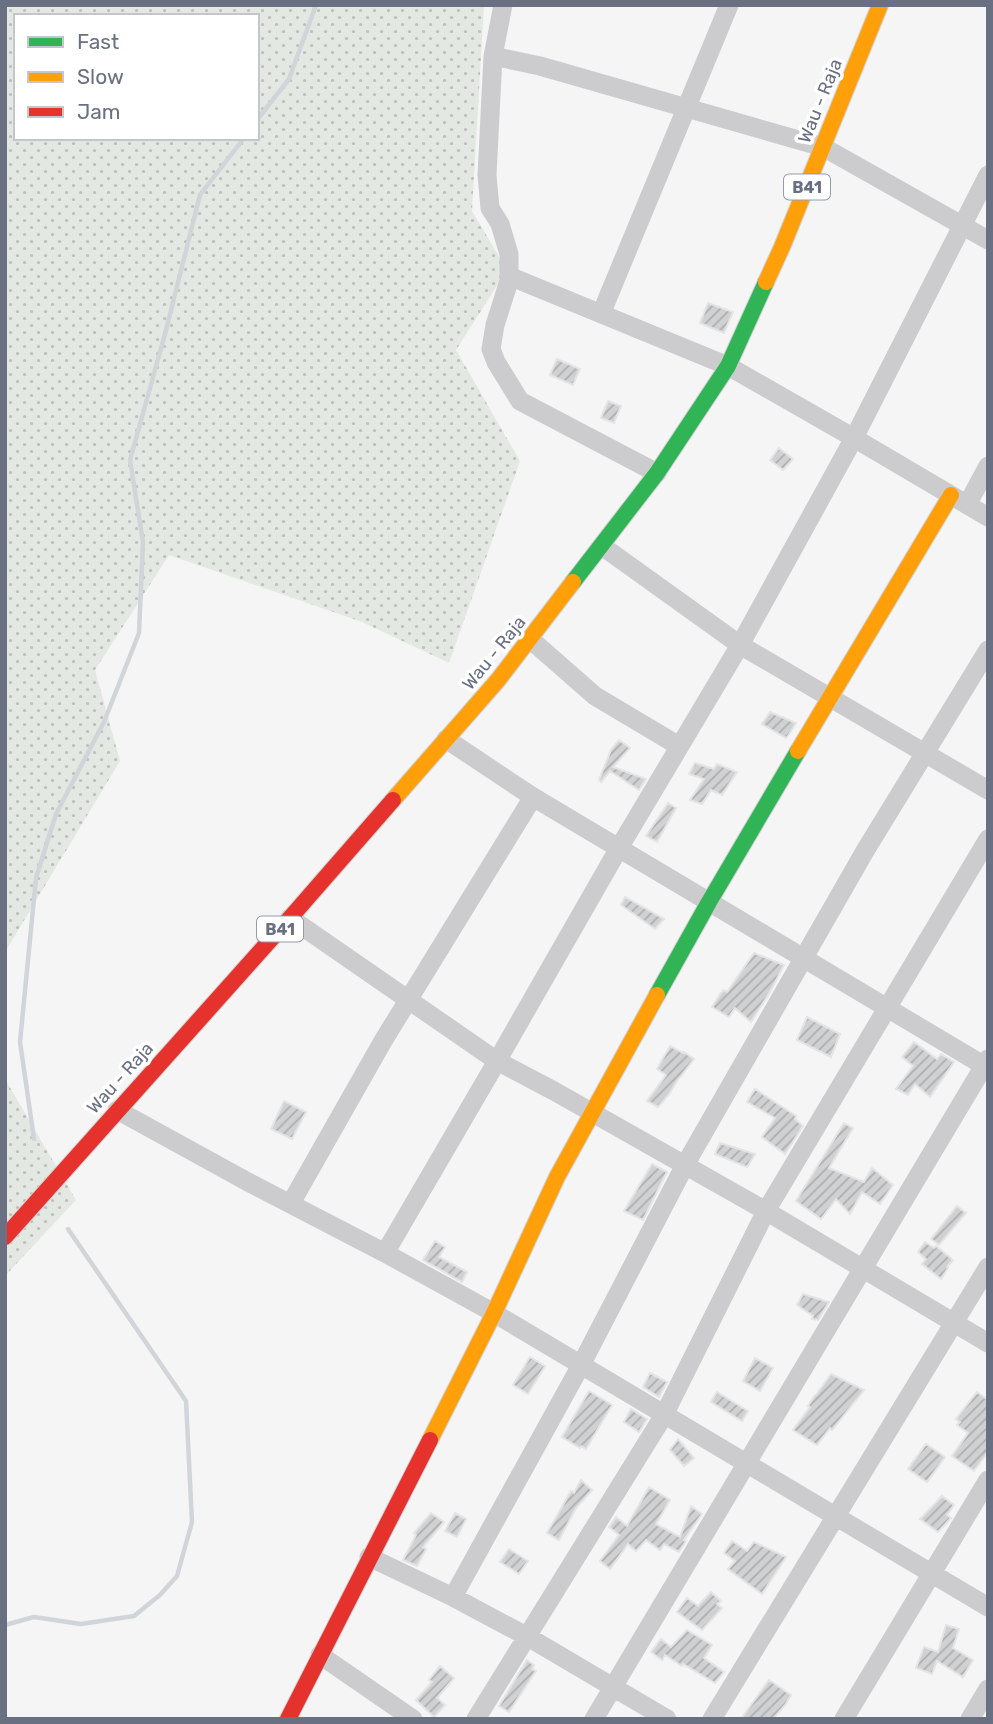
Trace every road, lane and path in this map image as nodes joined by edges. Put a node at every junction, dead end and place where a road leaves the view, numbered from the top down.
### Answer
1 (503, 5) edge
2 (729, 5) edge
3 (880, 5) edge
4 (492, 56) junction
5 (686, 107) junction
6 (823, 147) junction
7 (988, 175) edge
8 (961, 224) junction
9 (988, 240) edge
10 (509, 276) junction
11 (601, 314) junction
12 (729, 366) junction
13 (855, 438) junction
14 (988, 466) edge
15 (657, 473) junction
16 (959, 500) junction
17 (988, 517) edge
18 (602, 546) junction
19 (530, 639) junction
20 (740, 645) junction
21 (988, 650) edge
22 (830, 697) junction
23 (446, 739) junction
24 (679, 746) junction
25 (926, 753) junction
26 (988, 790) edge
27 (533, 797) junction
28 (988, 839) edge
29 (619, 848) junction
30 (709, 902) junction
31 (290, 918) junction
32 (803, 958) junction
33 (409, 1001) junction
34 (887, 1008) junction
35 (498, 1061) junction
36 (986, 1064) edge
37 (117, 1110) junction
38 (593, 1113) junction
39 (685, 1165) junction
40 (291, 1203) junction
41 (766, 1211) junction
42 (5, 1237) edge
43 (385, 1253) junction
44 (863, 1267) junction
45 (988, 1267) edge
46 (494, 1313) junction
47 (954, 1322) junction
48 (988, 1343) edge
49 (581, 1365) junction
50 (664, 1415) junction
51 (747, 1463) junction
52 (988, 1480) edge
53 (835, 1516) junction
54 (369, 1557) junction
55 (932, 1573) junction
56 (453, 1597) junction
57 (988, 1607) edge
58 (528, 1637) junction
59 (320, 1655) junction
60 (613, 1687) junction
61 (988, 1689) edge
62 (288, 1719) edge
63 (414, 1719) edge
64 (476, 1719) edge
65 (594, 1719) edge
66 (667, 1719) edge
67 (712, 1719) edge
68 (844, 1719) edge
69 (970, 1719) edge

1 - 4 street
2 - 5 street
3 - 6 main road, Wau - Raja / B41
4 - 5 street
4 - 10 street
5 - 6 street
5 - 11 street
6 - 8 street
6 - 12 main road, Wau - Raja / B41
7 - 8 street
8 - 9 street
8 - 13 street
10 - 11 street
10 - 15 street
11 - 12 street
12 - 13 street
12 - 15 main road, Wau - Raja / B41
13 - 16 street
13 - 20 street
14 - 16 street
15 - 18 main road, Wau - Raja / B41
16 - 17 street
16 - 22 main road
18 - 19 main road, Wau - Raja / B41
18 - 20 street
19 - 23 main road, Wau - Raja / B41
19 - 24 street
20 - 22 street
20 - 24 street
21 - 25 street
22 - 25 street
22 - 30 main road
23 - 27 street
23 - 31 main road, Wau - Raja / B41
24 - 29 street
25 - 26 street
25 - 32 street
27 - 29 street
27 - 33 street
28 - 34 street
29 - 30 street
29 - 35 street
30 - 32 street
30 - 38 main road
31 - 33 street
31 - 37 main road, Wau - Raja / B41
32 - 34 street
32 - 39 street
33 - 35 street
33 - 40 street
34 - 36 street
34 - 41 street
35 - 38 street
35 - 43 street
36 - 44 street
37 - 40 street
37 - 42 main road, Wau - Raja / B41
38 - 39 street
38 - 46 main road
39 - 41 street
39 - 49 street
40 - 43 street
41 - 44 street
41 - 50 street
43 - 46 street
44 - 47 street
44 - 51 street
45 - 47 street
46 - 49 street
46 - 54 main road
47 - 48 street
47 - 53 street
49 - 50 street
49 - 56 street
50 - 51 street
50 - 58 street
51 - 53 street
51 - 60 street
52 - 55 street
53 - 55 street
53 - 67 street
54 - 56 street
54 - 59 main road
55 - 57 street
55 - 68 street
56 - 58 street
58 - 60 street
58 - 64 street
59 - 62 main road
59 - 63 street
60 - 65 street
60 - 66 street
61 - 69 street

